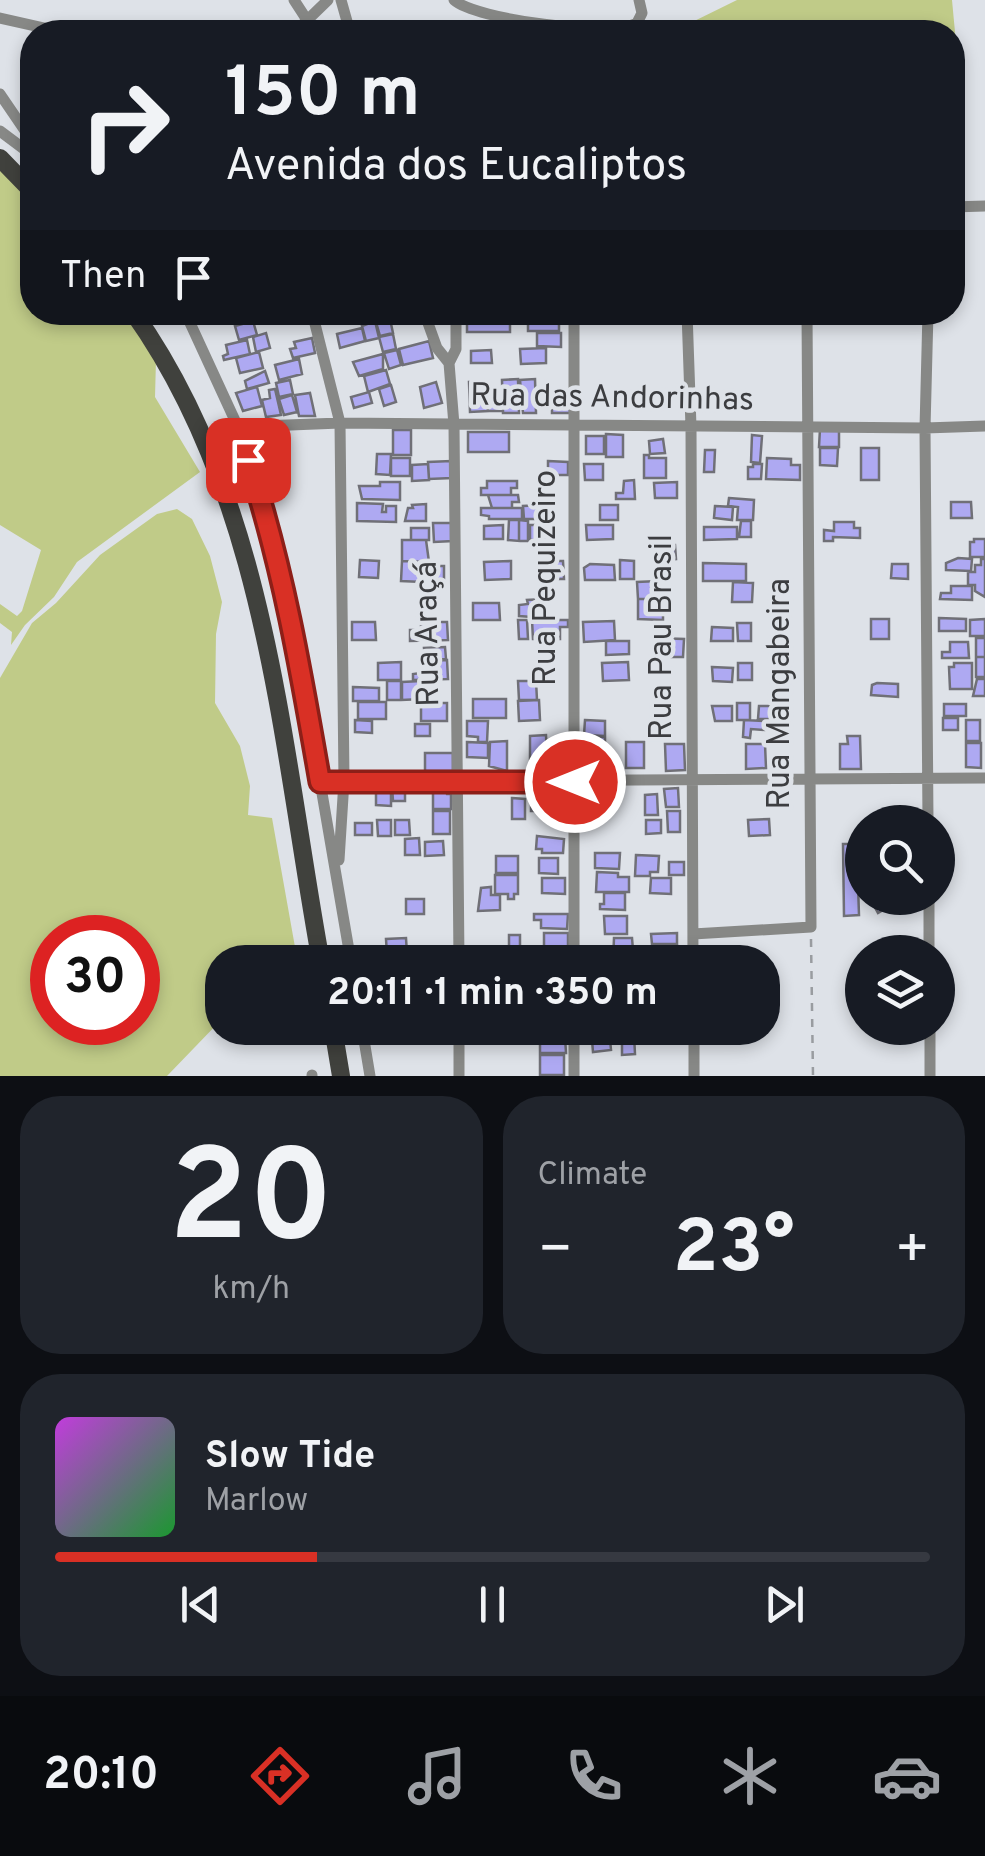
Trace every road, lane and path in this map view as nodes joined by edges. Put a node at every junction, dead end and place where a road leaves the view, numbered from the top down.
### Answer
1 (294, 0) edge
2 (328, 0) edge
3 (454, 0) edge
4 (307, 20) joint
5 (518, 20) edge
6 (0, 94) edge
7 (18, 120) joint
8 (20, 123) edge
9 (0, 158) edge
10 (20, 178) edge
11 (141, 325) edge
12 (191, 325) edge
13 (315, 325) edge
14 (428, 325) edge
15 (456, 325) edge
16 (574, 325) edge
17 (687, 325) edge
18 (807, 325) edge
19 (928, 325) edge
20 (449, 363) junction
21 (340, 423) junction
22 (575, 424) junction
23 (454, 425) junction
24 (985, 426) edge
25 (238, 427) junction
26 (691, 428) junction
27 (808, 428) junction
28 (925, 428) junction
29 (808, 778) junction
30 (985, 778) edge
31 (928, 779) junction
32 (344, 781) junction
33 (320, 782) junction
34 (459, 782) junction
35 (575, 782) junction
36 (691, 782) junction
37 (928, 805) edge
38 (338, 879) junction
39 (810, 927) junction
40 (693, 934) junction
41 (318, 945) edge
42 (348, 945) edge
43 (459, 945) edge
44 (574, 945) edge
45 (693, 945) edge
46 (335, 1045) edge
47 (365, 1045) edge
48 (459, 1045) edge
49 (574, 1045) edge
50 (694, 1045) edge
51 (930, 1045) edge
52 (341, 1076) edge
53 (370, 1076) edge
54 (459, 1076) edge
55 (574, 1076) edge
56 (694, 1076) edge
57 (813, 1076) edge
58 (930, 1076) edge

1 - 4 street
2 - 4 street
3 - 5 street
6 - 7 street
7 - 8 street
9 - 10 main road
11 - 41 main road
12 - 25 street
13 - 21 street
14 - 20 street, Rua Araçá
15 - 20 street
16 - 22 street, Rua Pequizeiro
17 - 26 street, Rua Pau Brasil
18 - 27 street, Rua Mangabeira
19 - 28 street
20 - 23 street, Rua Araçá
21 - 23 street, Rua das Andorinhas
21 - 25 street, Rua das Andorinhas
21 - 32 street
22 - 23 street, Rua das Andorinhas
22 - 26 street, Rua das Andorinhas
22 - 35 street, Rua Pequizeiro
23 - 34 street, Rua Araçá
24 - 28 street, Rua das Andorinhas
25 - 33 street
26 - 27 street, Rua das Andorinhas
26 - 36 street, Rua Pau Brasil
27 - 28 street, Rua das Andorinhas
27 - 29 street, Rua Mangabeira
28 - 31 street
29 - 31 street
29 - 36 street
29 - 39 street, Rua Mangabeira
30 - 31 street
31 - 37 street
32 - 33 street
32 - 34 street
32 - 38 street
33 - 38 street
34 - 35 street
34 - 43 street, Rua Araçá
35 - 36 street
35 - 44 street, Rua Pequizeiro
36 - 40 street, Rua Pau Brasil
38 - 42 street
39 - 40 street
39 - 57 path
40 - 45 street, Rua Pau Brasil
46 - 52 main road
47 - 53 street
48 - 54 street
49 - 55 street
50 - 56 street
51 - 58 street

